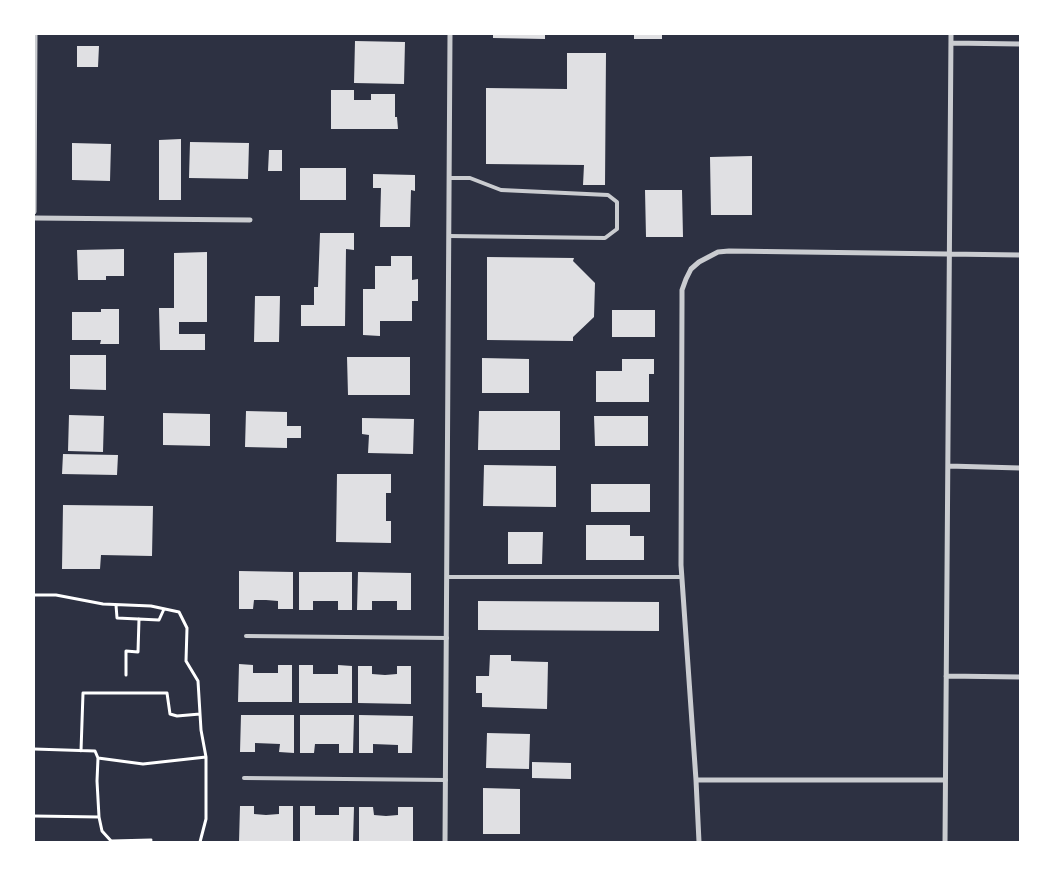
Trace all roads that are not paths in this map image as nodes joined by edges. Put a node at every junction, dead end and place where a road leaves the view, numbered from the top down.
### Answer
1 (35, 34) edge
2 (450, 34) edge
3 (951, 34) edge
4 (951, 43) junction
5 (1020, 44) edge
6 (34, 74) edge
7 (450, 178) junction
8 (34, 212) edge
9 (34, 218) edge
10 (250, 220) dead end
11 (449, 236) junction
12 (948, 254) junction
13 (1020, 255) edge
14 (948, 466) junction
15 (1020, 468) edge
16 (448, 577) junction
17 (682, 577) junction
18 (246, 636) dead end
19 (447, 638) junction
20 (946, 676) junction
21 (1020, 677) edge
22 (244, 778) dead end
23 (446, 780) junction
24 (696, 780) junction
25 (945, 780) junction
26 (445, 842) edge
27 (699, 842) edge
28 (945, 842) edge

1 - 6 street
2 - 7 street
3 - 4 street
4 - 5 street
4 - 12 street
6 - 8 street
7 - 11 street
7 - 11 lane
9 - 10 street
11 - 16 street
12 - 13 street
12 - 14 street
12 - 17 street
14 - 15 street
14 - 20 street
16 - 17 lane
16 - 19 street
17 - 24 street
18 - 19 lane
19 - 23 street
20 - 21 street
20 - 25 street
22 - 23 lane
23 - 26 street
24 - 25 street
24 - 27 street
25 - 28 street

